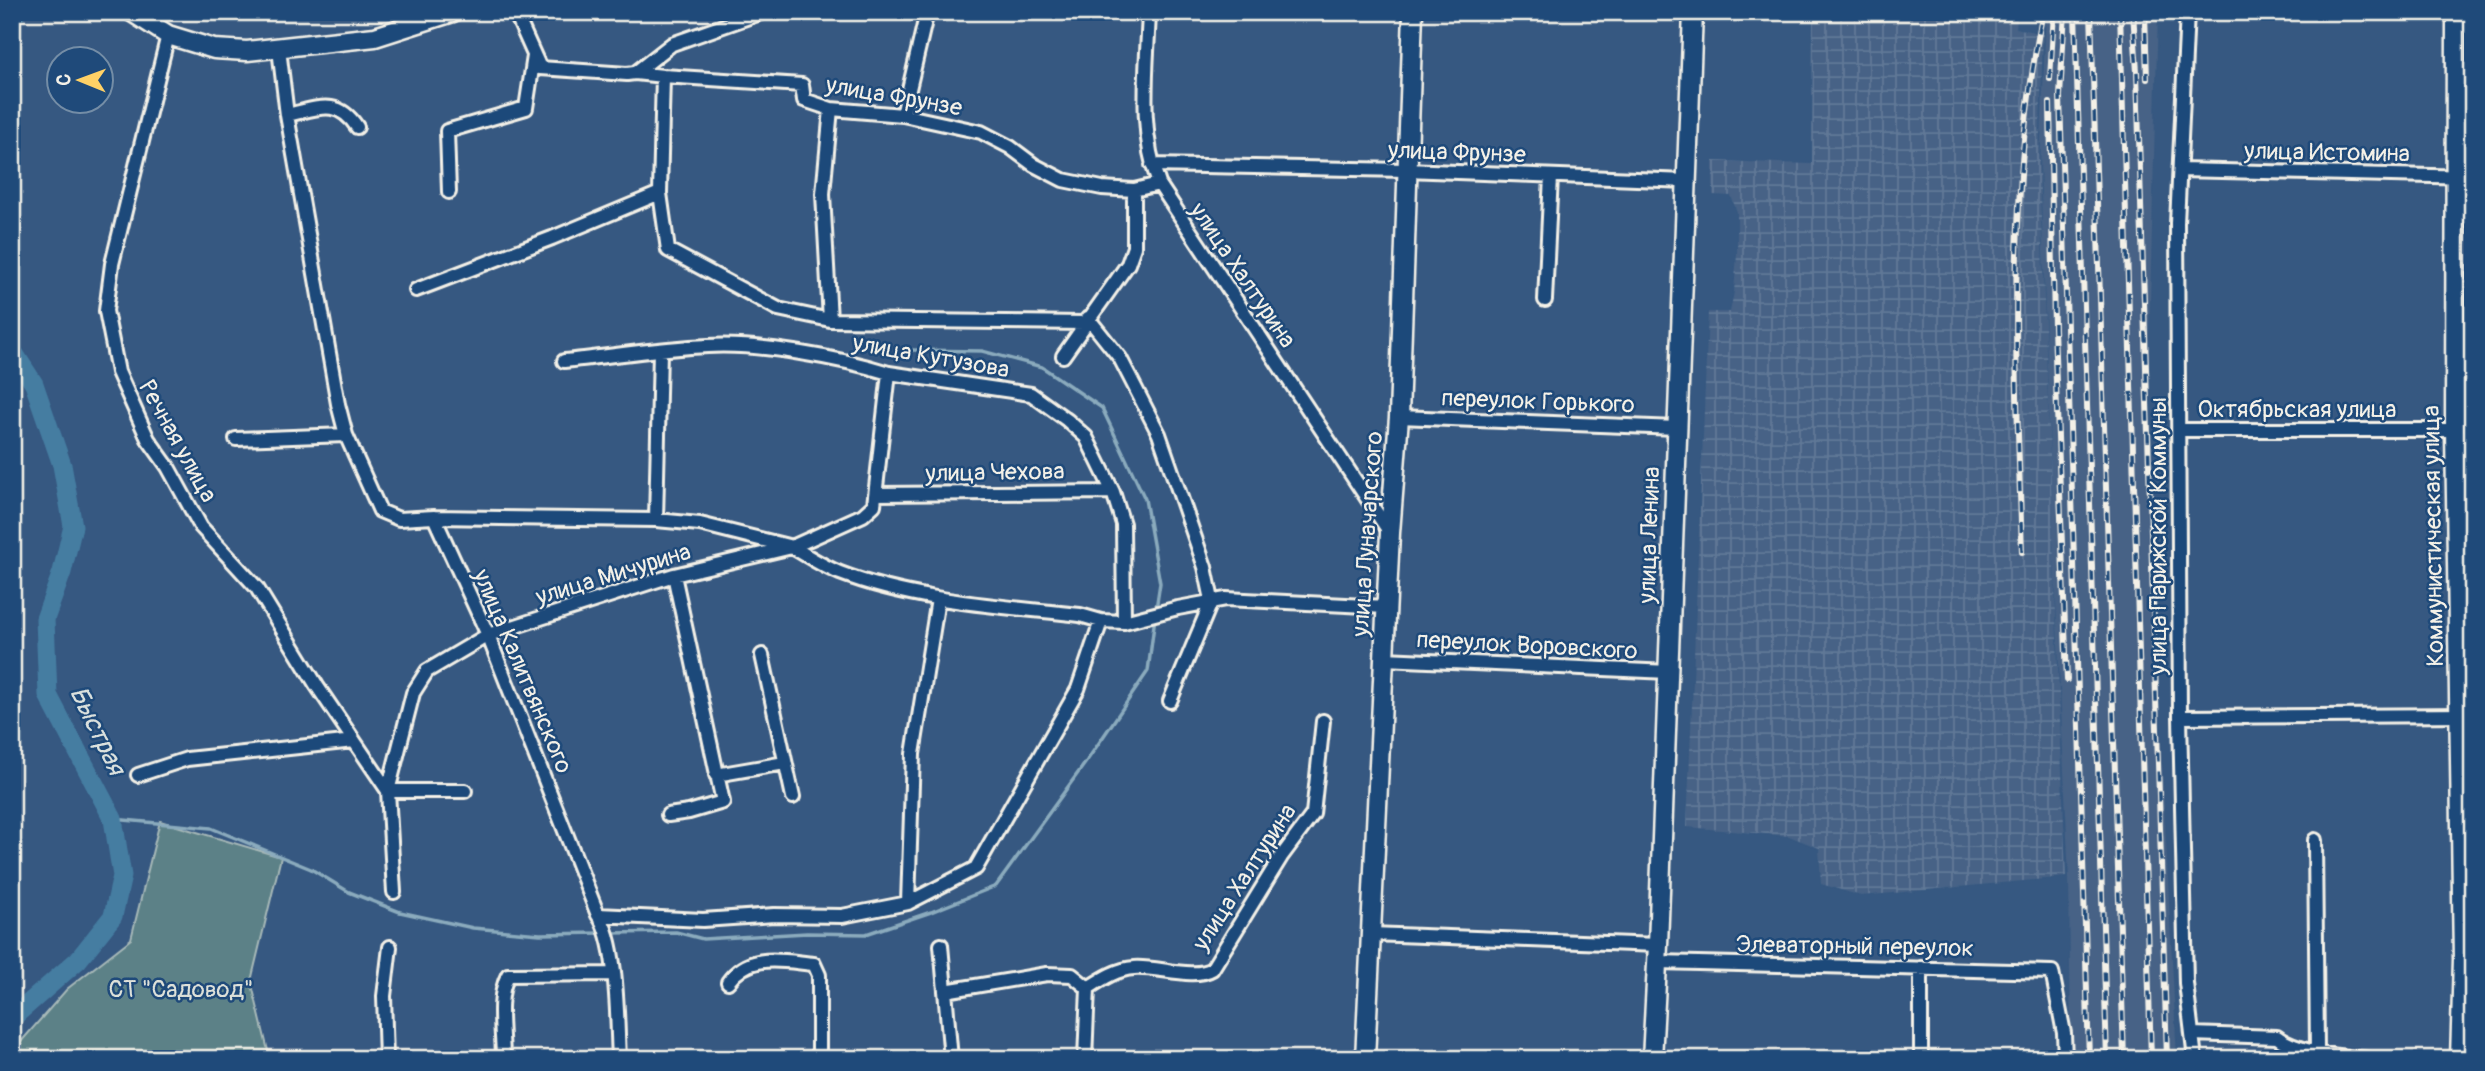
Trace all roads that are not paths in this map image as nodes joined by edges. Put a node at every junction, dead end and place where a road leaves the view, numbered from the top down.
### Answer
1 (132, 12) edge
2 (453, 12) edge
3 (515, 12) edge
4 (764, 12) edge
5 (927, 12) edge
6 (1149, 12) edge
7 (1413, 12) edge
8 (1693, 12) edge
9 (2187, 12) edge
10 (2456, 12) edge
11 (168, 35) junction
12 (279, 49) junction
13 (534, 55) junction
14 (635, 72) junction
15 (663, 76) junction
16 (831, 109) junction
17 (287, 115) junction
18 (903, 115) junction
19 (357, 127) dead end
20 (1152, 165) junction
21 (1406, 170) junction
22 (2180, 170) junction
23 (1551, 176) junction
24 (2464, 176) edge
25 (1687, 181) junction
26 (1159, 184) junction
27 (1134, 190) junction
28 (449, 191) dead end
29 (660, 193) junction
30 (416, 290) dead end
31 (1545, 300) dead end
32 (830, 320) junction
33 (1086, 321) junction
34 (660, 351) junction
35 (1063, 356) dead end
36 (564, 361) dead end
37 (889, 373) junction
38 (1399, 417) junction
39 (1677, 428) junction
40 (2180, 430) junction
41 (346, 435) junction
42 (2461, 435) edge
43 (236, 439) dead end
44 (1113, 492) junction
45 (876, 494) junction
46 (434, 517) junction
47 (656, 520) junction
48 (1390, 533) junction
49 (793, 547) junction
50 (674, 575) junction
51 (938, 599) junction
52 (1212, 600) junction
53 (1386, 607) junction
54 (1101, 621) junction
55 (1124, 622) junction
56 (488, 635) junction
57 (762, 655) dead end
58 (1384, 659) junction
59 (1669, 672) junction
60 (1170, 701) dead end
61 (2467, 715) edge
62 (2180, 717) junction
63 (1323, 722) dead end
64 (354, 741) junction
65 (785, 762) junction
66 (138, 775) dead end
67 (716, 775) junction
68 (388, 790) junction
69 (465, 791) dead end
70 (793, 797) dead end
71 (668, 815) dead end
72 (2315, 840) dead end
73 (394, 892) dead end
74 (908, 903) junction
75 (601, 919) junction
76 (1371, 934) junction
77 (941, 945) dead end
78 (390, 947) dead end
79 (1658, 953) junction
80 (2468, 959) edge
81 (1921, 968) junction
82 (613, 970) junction
83 (729, 982) dead end
84 (1088, 988) junction
85 (945, 991) junction
86 (2192, 1034) junction
87 (2317, 1051) junction
88 (386, 1059) edge
89 (503, 1059) edge
90 (619, 1059) edge
91 (818, 1059) edge
92 (951, 1059) edge
93 (1085, 1059) edge
94 (1365, 1059) edge
95 (1652, 1059) edge
96 (1921, 1059) edge
97 (2064, 1059) edge
98 (2195, 1059) edge
99 (2368, 1059) edge
100 (2460, 1059) edge

1 - 11 main road
2 - 12 main road
3 - 13 street
4 - 14 street
5 - 18 street
6 - 20 street, улица Халтурина
7 - 21 main road, улица Луначарского
8 - 25 main road, улица Ленина
9 - 22 street, улица Парижской Коммуны
10 - 24 main road, Коммунистическая улица
11 - 12 main road
11 - 64 street, Речная улица
12 - 17 street
13 - 14 street
13 - 28 street
14 - 15 street
15 - 16 street, улица Фрунзе
15 - 29 street, улица Кутузова
16 - 18 street, улица Фрунзе
16 - 32 street
17 - 19 street
17 - 41 street
18 - 27 street, улица Фрунзе
20 - 21 street, улица Фрунзе
20 - 26 street, улица Халтурина
21 - 23 street, улица Фрунзе
21 - 38 main road, улица Луначарского
22 - 24 street, улица Истомина
22 - 40 street, улица Парижской Коммуны
23 - 25 street, улица Фрунзе
23 - 31 street, улица Фрунзе
24 - 42 main road, Коммунистическая улица
25 - 39 main road, улица Ленина
26 - 27 street, улица Фрунзе
26 - 48 street, улица Халтурина
27 - 33 street
29 - 30 street
29 - 32 street, улица Кутузова
32 - 33 street, улица Кутузова
33 - 35 street
33 - 52 street
34 - 36 street, улица Кутузова
34 - 37 street, улица Кутузова
34 - 47 street
37 - 44 street, улица Кутузова
37 - 45 street
38 - 39 street, переулок Горького
38 - 48 main road, улица Луначарского
39 - 59 main road, улица Ленина
40 - 42 street, Октябрьская улица
40 - 62 street, улица Парижской Коммуны
41 - 43 street
41 - 46 street
42 - 61 main road, Коммунистическая улица
44 - 45 street, улица Чехова
44 - 55 street, улица Кутузова
45 - 49 street
46 - 47 street
46 - 56 street, улица Калитвянского
47 - 49 street
48 - 53 main road, улица Луначарского
49 - 50 street, улица Мичурина
49 - 51 street
50 - 56 street, улица Мичурина
50 - 67 street
51 - 54 street
51 - 74 street
52 - 53 street
52 - 55 street
52 - 60 street
53 - 58 main road, улица Луначарского
54 - 55 street
54 - 74 street
56 - 68 street, улица Мичурина
56 - 75 street, улица Калитвянского
57 - 65 street
58 - 59 street, переулок Воровского
58 - 76 main road, улица Луначарского
59 - 79 main road, улица Ленина
61 - 62 street
61 - 80 main road, Коммунистическая улица
62 - 86 street, улица Парижской Коммуны
63 - 84 street, улица Халтурина
64 - 66 street
64 - 68 street, Речная улица
65 - 67 street
65 - 70 street
67 - 71 street
68 - 69 street
68 - 73 street
72 - 87 street
74 - 75 street
75 - 82 street, улица Калитвянского
76 - 79 street, Элеваторный переулок
76 - 94 main road, улица Луначарского
77 - 85 street
78 - 88 street
79 - 81 street, Элеваторный переулок
79 - 95 main road, улица Ленина
80 - 100 main road, Коммунистическая улица
81 - 96 street
81 - 97 street, Элеваторный переулок
82 - 89 street
82 - 90 street, улица Калитвянского
83 - 91 street
84 - 85 street
84 - 93 street
85 - 92 street
86 - 87 street
86 - 98 street, улица Парижской Коммуны
87 - 99 street

